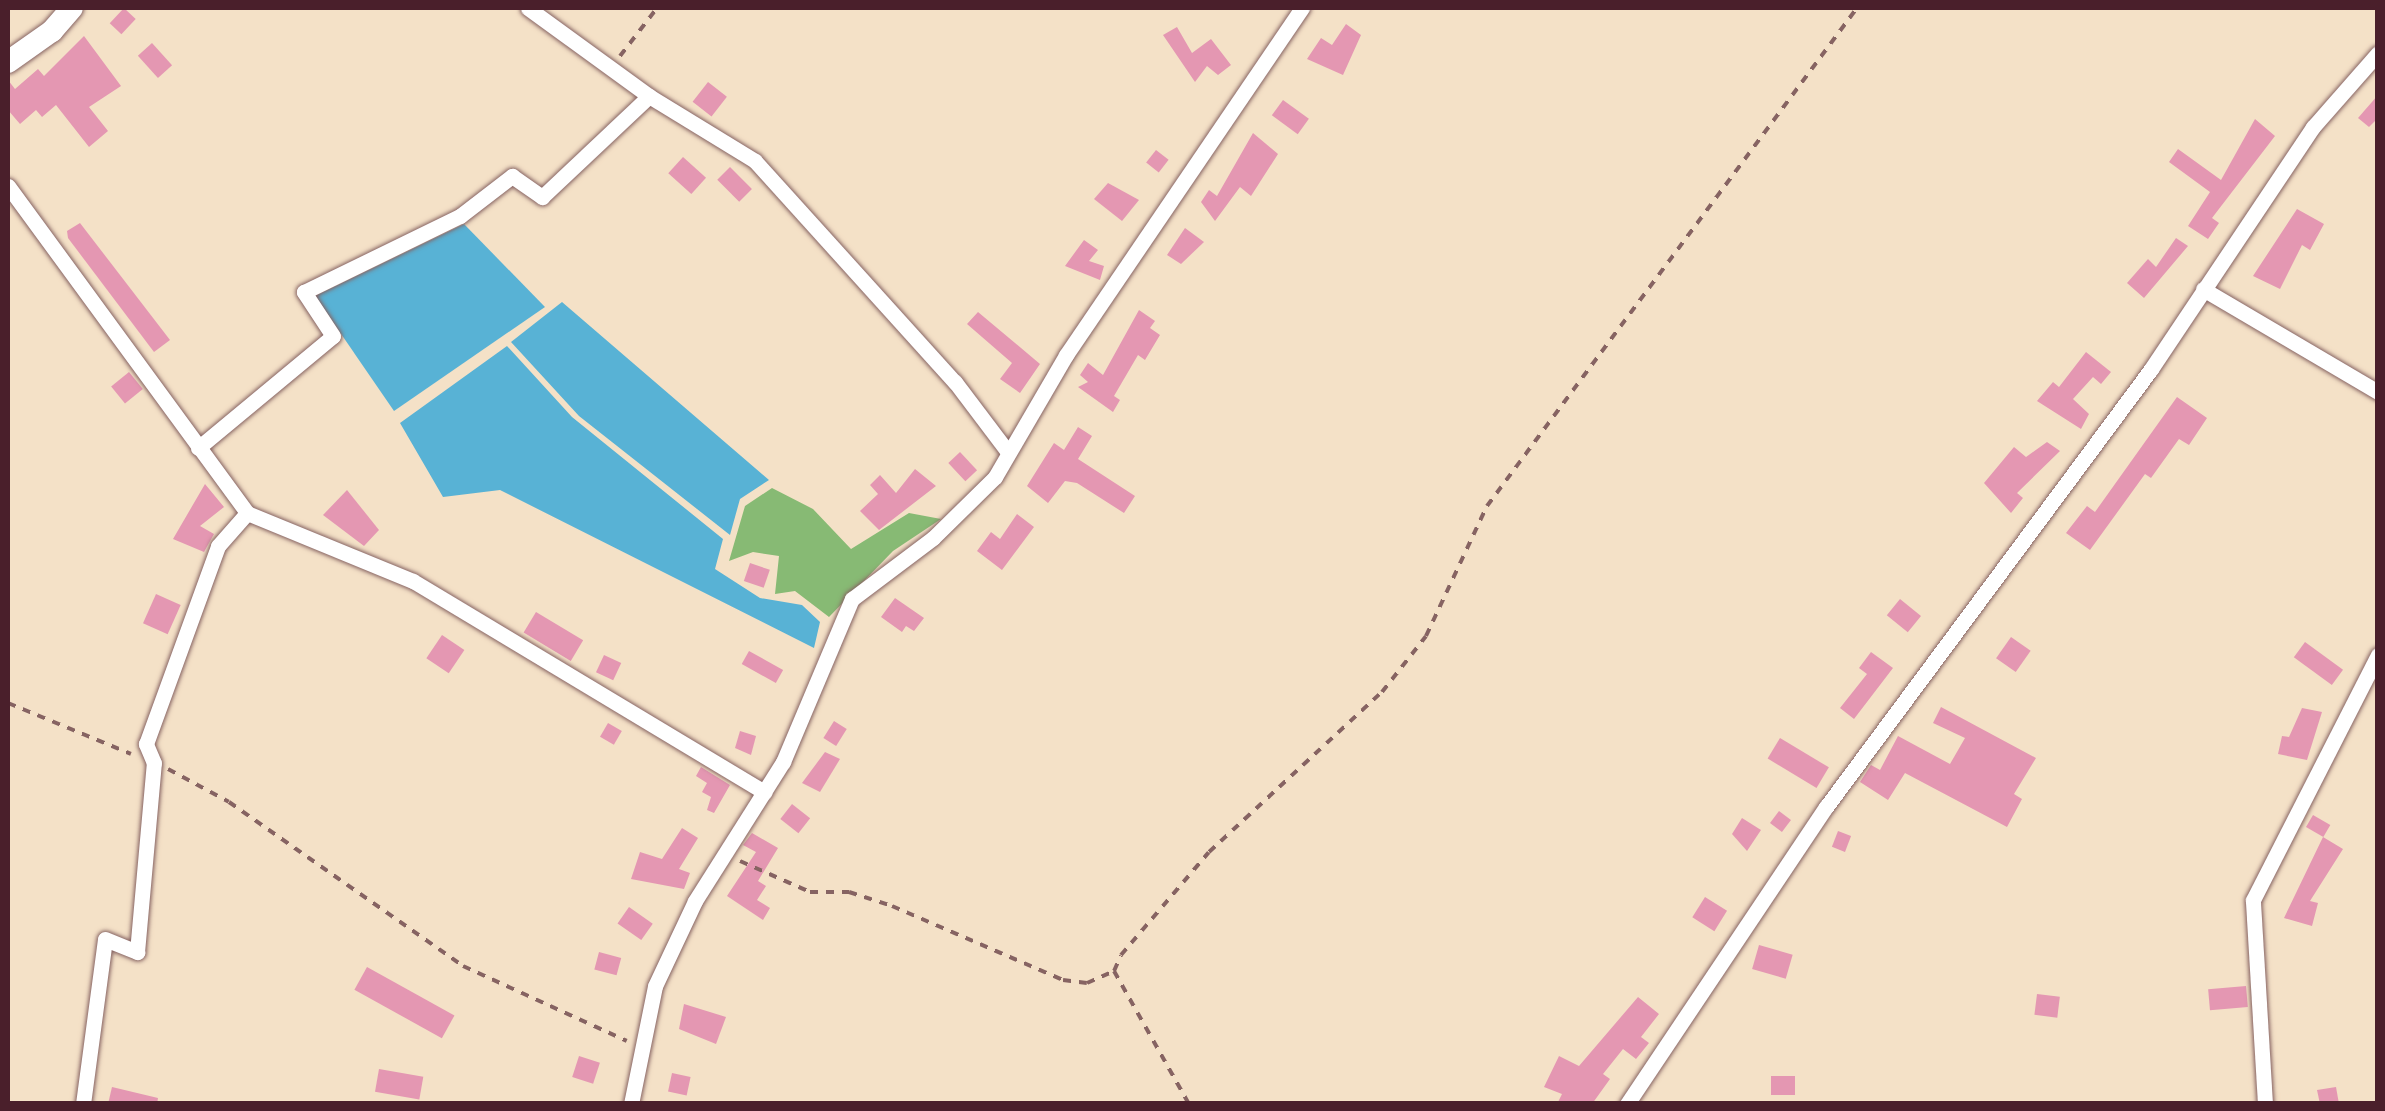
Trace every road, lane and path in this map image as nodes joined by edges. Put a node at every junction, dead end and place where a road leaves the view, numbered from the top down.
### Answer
1 (72, 8) edge
2 (528, 8) edge
3 (657, 8) edge
4 (1302, 8) edge
5 (1856, 8) edge
6 (2378, 53) edge
7 (8, 62) edge
8 (611, 68) junction
9 (649, 96) junction
10 (8, 186) edge
11 (2203, 289) junction
12 (2378, 392) edge
13 (198, 448) junction
14 (1008, 452) junction
15 (247, 514) junction
16 (2378, 655) edge
17 (8, 702) edge
18 (154, 763) junction
19 (764, 792) junction
20 (723, 855) junction
21 (1114, 972) junction
22 (640, 1047) junction
23 (83, 1104) edge
24 (631, 1104) edge
25 (1189, 1104) edge
26 (1627, 1104) edge
27 (2266, 1104) edge

1 - 7 street
2 - 8 street
3 - 8 path
4 - 14 street
5 - 21 path
6 - 11 street
8 - 9 street
9 - 13 street
9 - 14 street
10 - 13 street
11 - 12 street
11 - 26 street
13 - 15 street
14 - 19 street
15 - 18 street
15 - 19 street
16 - 27 street
17 - 18 path
18 - 22 path
18 - 23 street
19 - 20 street
20 - 21 path
20 - 22 street
21 - 25 path
22 - 24 street

